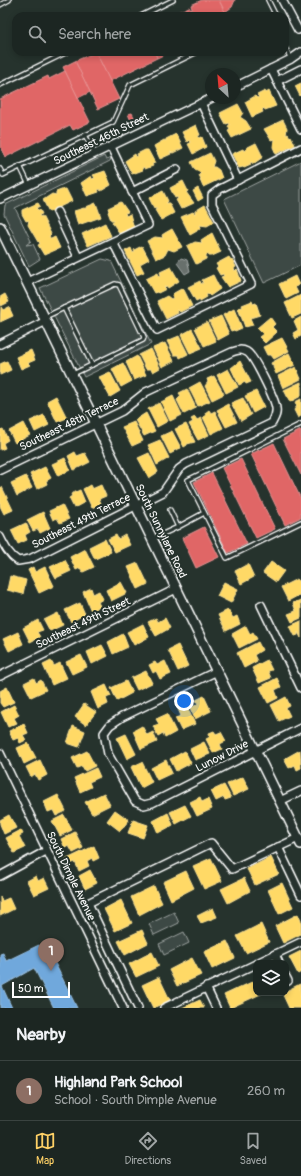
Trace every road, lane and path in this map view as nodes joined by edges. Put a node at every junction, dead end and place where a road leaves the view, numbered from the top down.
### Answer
1 (9, 0) edge
2 (173, 0) edge
3 (268, 0) edge
4 (282, 0) edge
5 (0, 4) edge
6 (149, 12) edge
7 (274, 12) edge
8 (289, 12) edge
9 (289, 12) edge
10 (300, 31) edge
11 (301, 52) edge
12 (289, 54) edge
13 (59, 56) edge
14 (189, 56) edge
15 (292, 59) junction
16 (271, 69) junction
17 (301, 69) edge
18 (277, 80) junction
19 (241, 84) edge
20 (0, 85) edge
21 (205, 101) edge
22 (201, 103) junction
23 (301, 129) edge
24 (85, 135) junction
25 (110, 147) junction
26 (301, 148) edge
27 (95, 155) junction
28 (20, 166) junction
29 (0, 169) edge
30 (177, 169) dead end
31 (238, 180) junction
32 (30, 185) junction
33 (132, 192) junction
34 (0, 200) edge
35 (57, 212) dead end
36 (0, 227) edge
37 (113, 242) junction
38 (78, 258) junction
39 (27, 282) junction
40 (64, 308) junction
41 (45, 319) junction
42 (0, 344) edge
43 (92, 365) junction
44 (72, 375) junction
45 (263, 379) joint
46 (96, 423) junction
47 (301, 424) edge
48 (0, 470) edge
49 (136, 506) junction
50 (170, 510) dead end
51 (204, 512) junction
52 (301, 522) edge
53 (178, 526) junction
54 (0, 537) edge
55 (152, 539) junction
56 (176, 589) junction
57 (261, 605) dead end
58 (217, 671) junction
59 (0, 676) edge
60 (301, 688) edge
61 (301, 728) edge
62 (256, 751) junction
63 (0, 753) edge
64 (301, 791) edge
65 (280, 801) junction
66 (299, 841) edge
67 (278, 847) junction
68 (46, 851) junction
69 (0, 876) edge
70 (301, 895) edge
71 (301, 942) edge
72 (275, 954) junction
73 (263, 960) edge
74 (278, 960) edge
75 (253, 965) edge
76 (206, 987) junction
77 (123, 1008) edge
78 (138, 1008) edge
79 (164, 1008) edge
80 (216, 1008) edge

1 - 5 lane
2 - 6 lane
3 - 7 lane
4 - 8 street
9 - 10 street
11 - 15 street
12 - 15 lane
13 - 20 lane
14 - 24 lane
15 - 16 street
16 - 18 street
16 - 19 street
17 - 18 street
18 - 23 street
21 - 22 street, Southeast 46th Street
22 - 25 street, Southeast 46th Street
22 - 31 street
24 - 27 lane
24 - 28 lane
25 - 27 street, Southeast 46th Street
25 - 33 street
26 - 31 street
27 - 32 street, Southeast 46th Street
28 - 29 lane
28 - 32 lane
30 - 33 street
31 - 37 street
32 - 34 street, Southeast 46th Street
33 - 37 street
35 - 38 street
36 - 39 main road, South Sunnylane Road
37 - 38 street
38 - 39 street
39 - 41 main road, South Sunnylane Road
40 - 41 lane
40 - 43 lane
40 - 43 lane
41 - 42 street
41 - 44 main road, South Sunnylane Road
43 - 44 lane
44 - 46 main road, South Sunnylane Road
45 - 46 street, Southeast 48th Terrace
45 - 49 street, Southeast 49th Terrace
46 - 48 street, Southeast 48th Terrace
46 - 49 main road, South Sunnylane Road
47 - 51 lane
49 - 54 street, Southeast 49th Terrace
49 - 55 main road, South Sunnylane Road
50 - 53 lane
51 - 52 lane
51 - 53 lane
53 - 55 lane
55 - 56 main road, South Sunnylane Road
56 - 58 main road, South Sunnylane Road
56 - 59 street, Southeast 49th Street
57 - 60 street
58 - 62 main road, South Sunnylane Road
58 - 62 street, Lunow Drive
61 - 62 street, Lunow Drive
62 - 65 main road, South Sunnylane Road
63 - 68 street, South Dimple Avenue
64 - 65 street
65 - 66 main road, South Sunnylane Road
66 - 67 street
67 - 70 street
67 - 78 street
68 - 69 street
68 - 77 street, South Dimple Avenue
71 - 72 street
72 - 73 street
72 - 74 street
75 - 76 street
76 - 79 street
76 - 80 street

